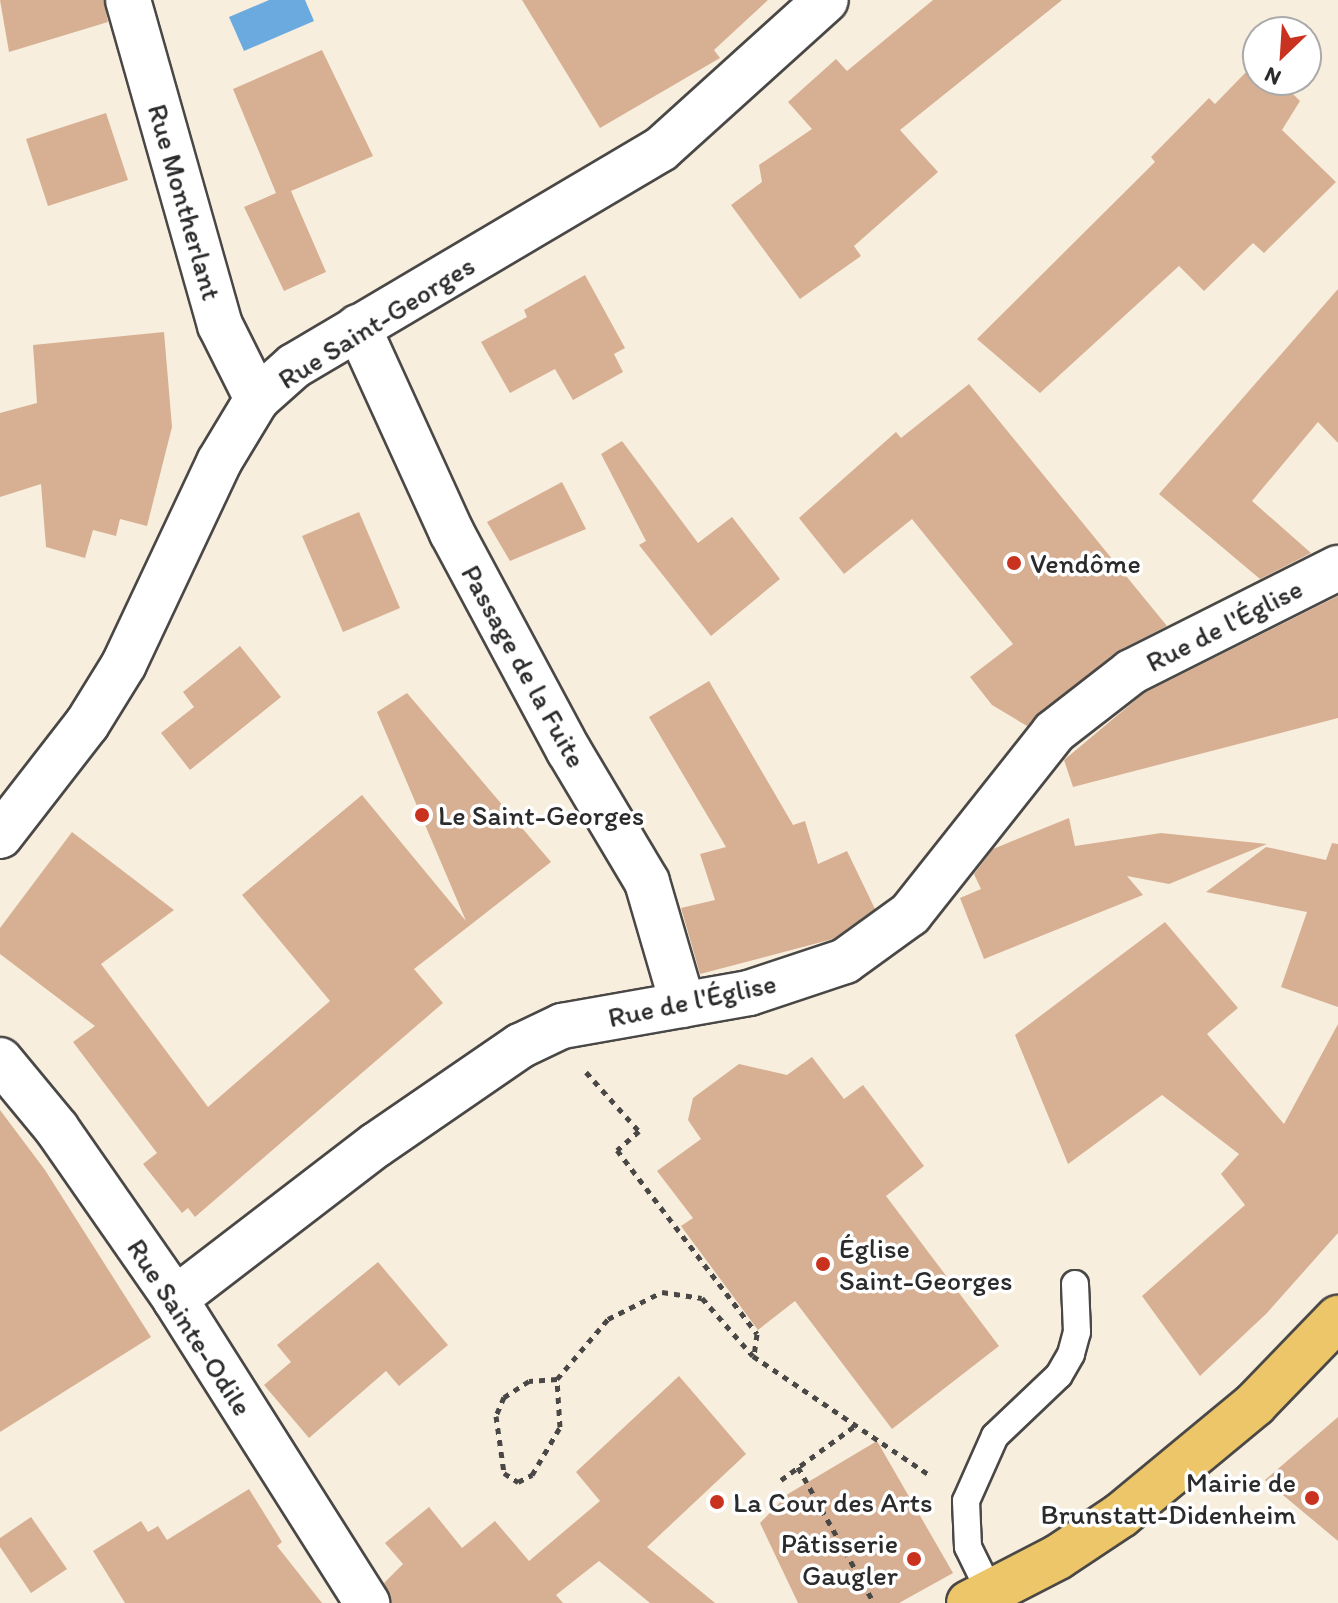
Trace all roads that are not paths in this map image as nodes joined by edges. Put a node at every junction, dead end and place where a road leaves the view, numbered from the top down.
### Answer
1 (128, 0) edge
2 (826, 0) edge
3 (358, 327) junction
4 (257, 399) junction
5 (1338, 568) edge
6 (0, 836) edge
7 (683, 1005) junction
8 (0, 1060) edge
9 (1075, 1284) dead end
10 (175, 1299) junction
11 (1334, 1331) edge
12 (985, 1599) edge
13 (367, 1603) edge

1 - 4 street, Rue Montherlant
2 - 3 street, Rue Saint-Georges
3 - 4 street, Rue Saint-Georges
3 - 7 street, Passage de la Fuite
4 - 6 street, Rue Saint-Georges
5 - 7 street, Rue de l'Église
7 - 10 street, Rue de l'Église
8 - 10 street, Rue Sainte-Odile
9 - 12 lane
10 - 13 street, Rue Sainte-Odile
11 - 12 main road

